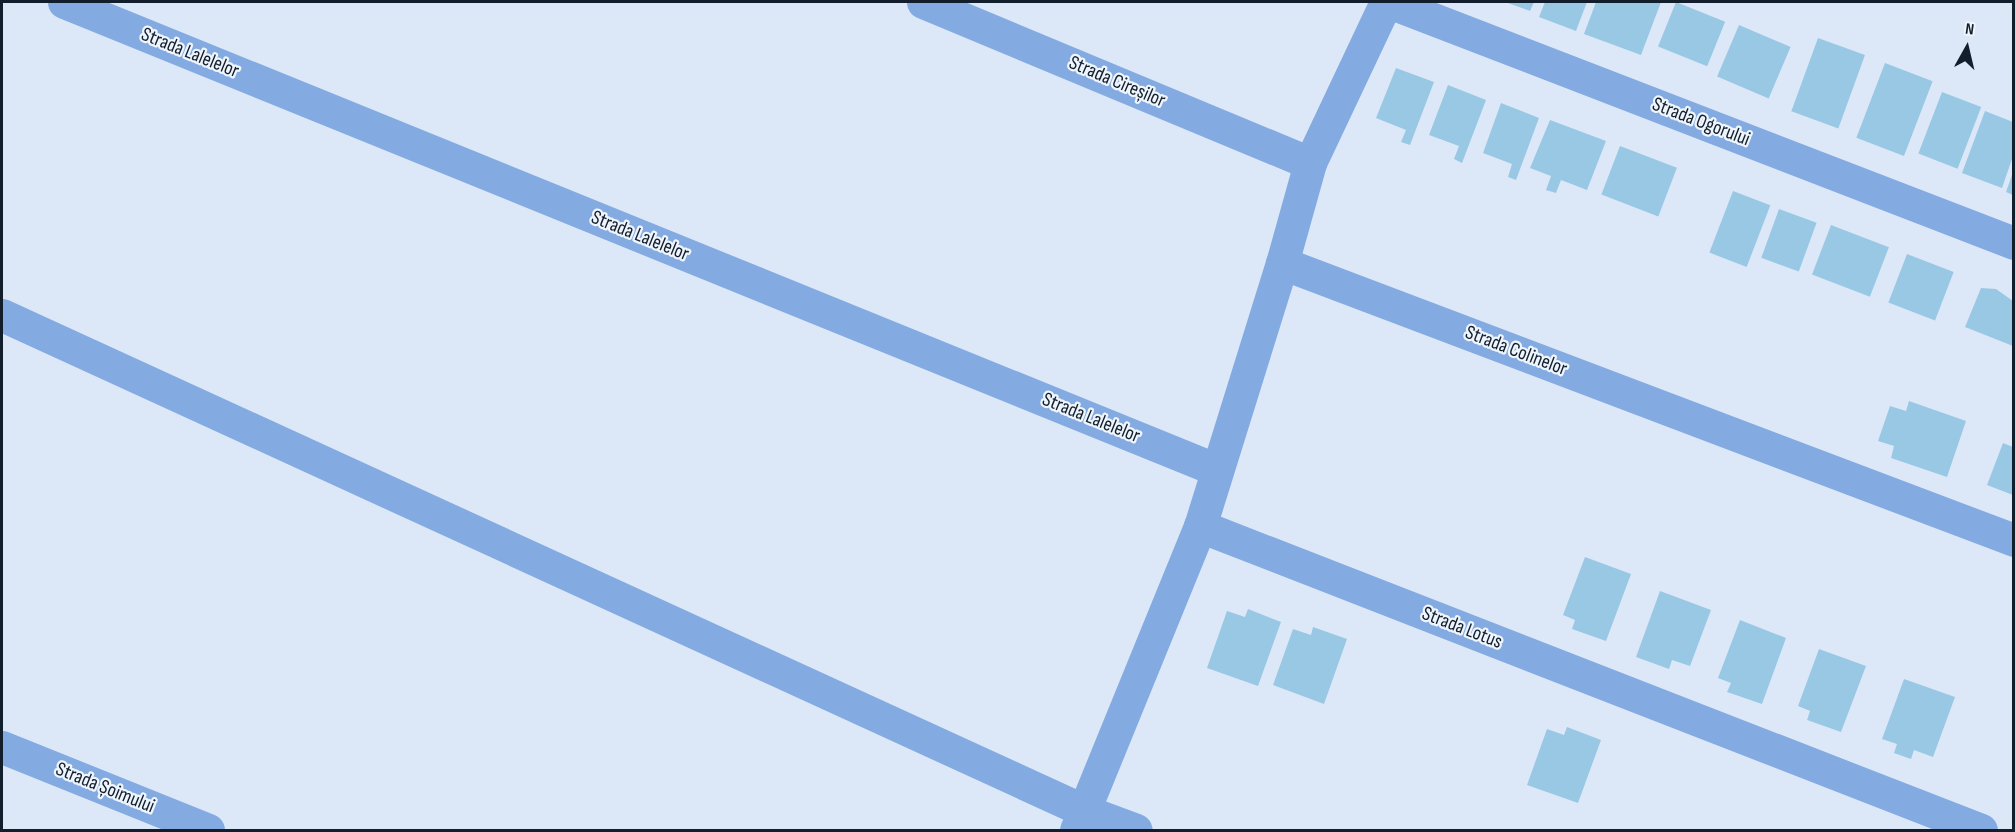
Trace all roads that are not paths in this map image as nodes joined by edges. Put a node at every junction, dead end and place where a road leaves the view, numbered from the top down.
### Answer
1 (64, 2) edge
2 (923, 2) edge
3 (1388, 2) edge
4 (1310, 163) junction
5 (2013, 243) edge
6 (1282, 262) junction
7 (2, 315) edge
8 (1217, 470) junction
9 (1200, 526) junction
10 (2013, 540) edge
11 (2, 747) edge
12 (1080, 821) edge
13 (208, 831) edge
14 (1136, 831) edge
15 (1981, 831) edge

1 - 8 street, Strada Lalelelor
2 - 4 street, Strada Cireșilor
3 - 4 street
3 - 5 street, Strada Ogorului
4 - 6 street
6 - 8 street
6 - 10 street, Strada Colinelor
7 - 12 street
8 - 9 street
9 - 12 street
9 - 15 street, Strada Lotus
11 - 13 street, Strada Șoimului
12 - 14 street

